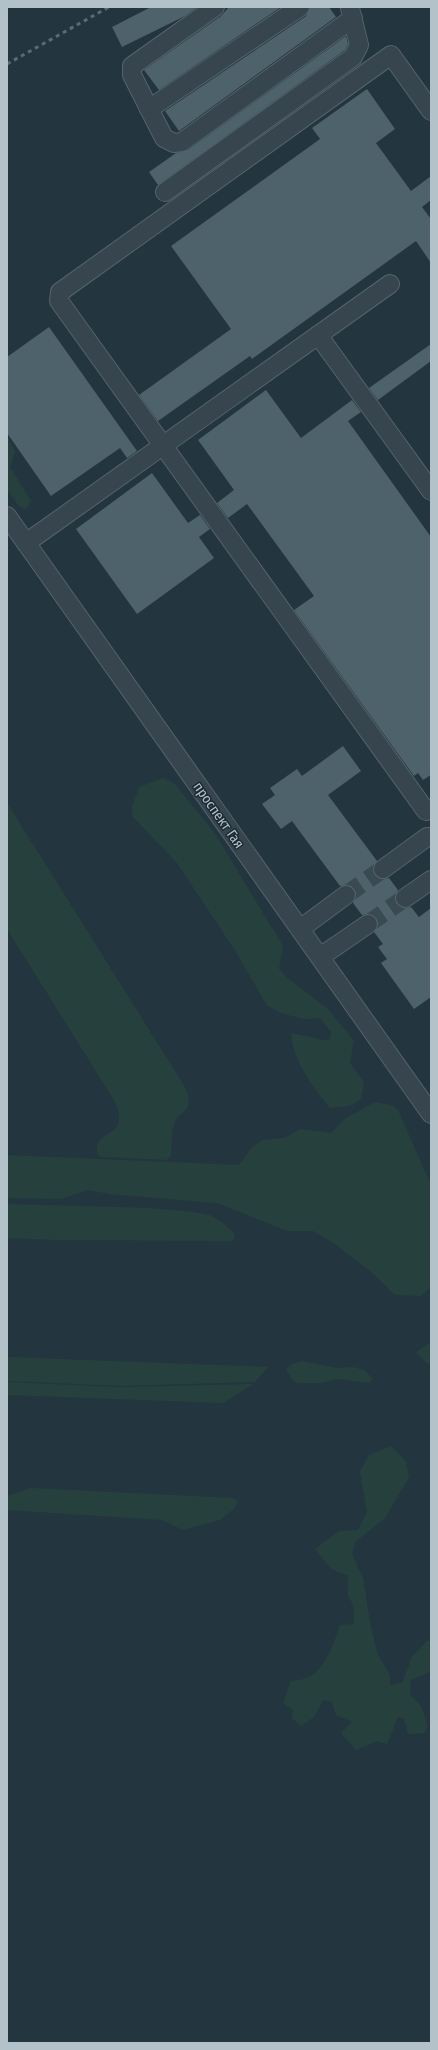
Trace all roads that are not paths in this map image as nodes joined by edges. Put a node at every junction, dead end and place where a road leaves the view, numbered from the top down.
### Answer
1 (215, 7) edge
2 (300, 7) edge
3 (351, 13) edge
4 (149, 109) junction
5 (431, 111) edge
6 (165, 192) dead end
7 (390, 284) dead end
8 (318, 335) junction
9 (163, 445) junction
10 (431, 491) edge
11 (7, 516) edge
12 (26, 543) junction
13 (428, 809) edge
14 (429, 840) edge
15 (383, 869) tunnel mouth
16 (431, 880) edge
17 (346, 895) tunnel mouth
18 (404, 898) tunnel mouth
19 (368, 924) tunnel mouth
20 (300, 929) junction
21 (320, 957) junction
22 (431, 1114) edge

1 - 4 street
2 - 4 street
3 - 4 street
3 - 6 street
5 - 9 street
7 - 8 street
8 - 9 street
8 - 10 street
9 - 12 street
9 - 13 street
11 - 12 street, проспект Гая
12 - 20 street, проспект Гая
13 - 14 street
14 - 15 street
16 - 18 street
17 - 20 street
19 - 21 street
20 - 21 street, проспект Гая
21 - 22 street, проспект Гая

